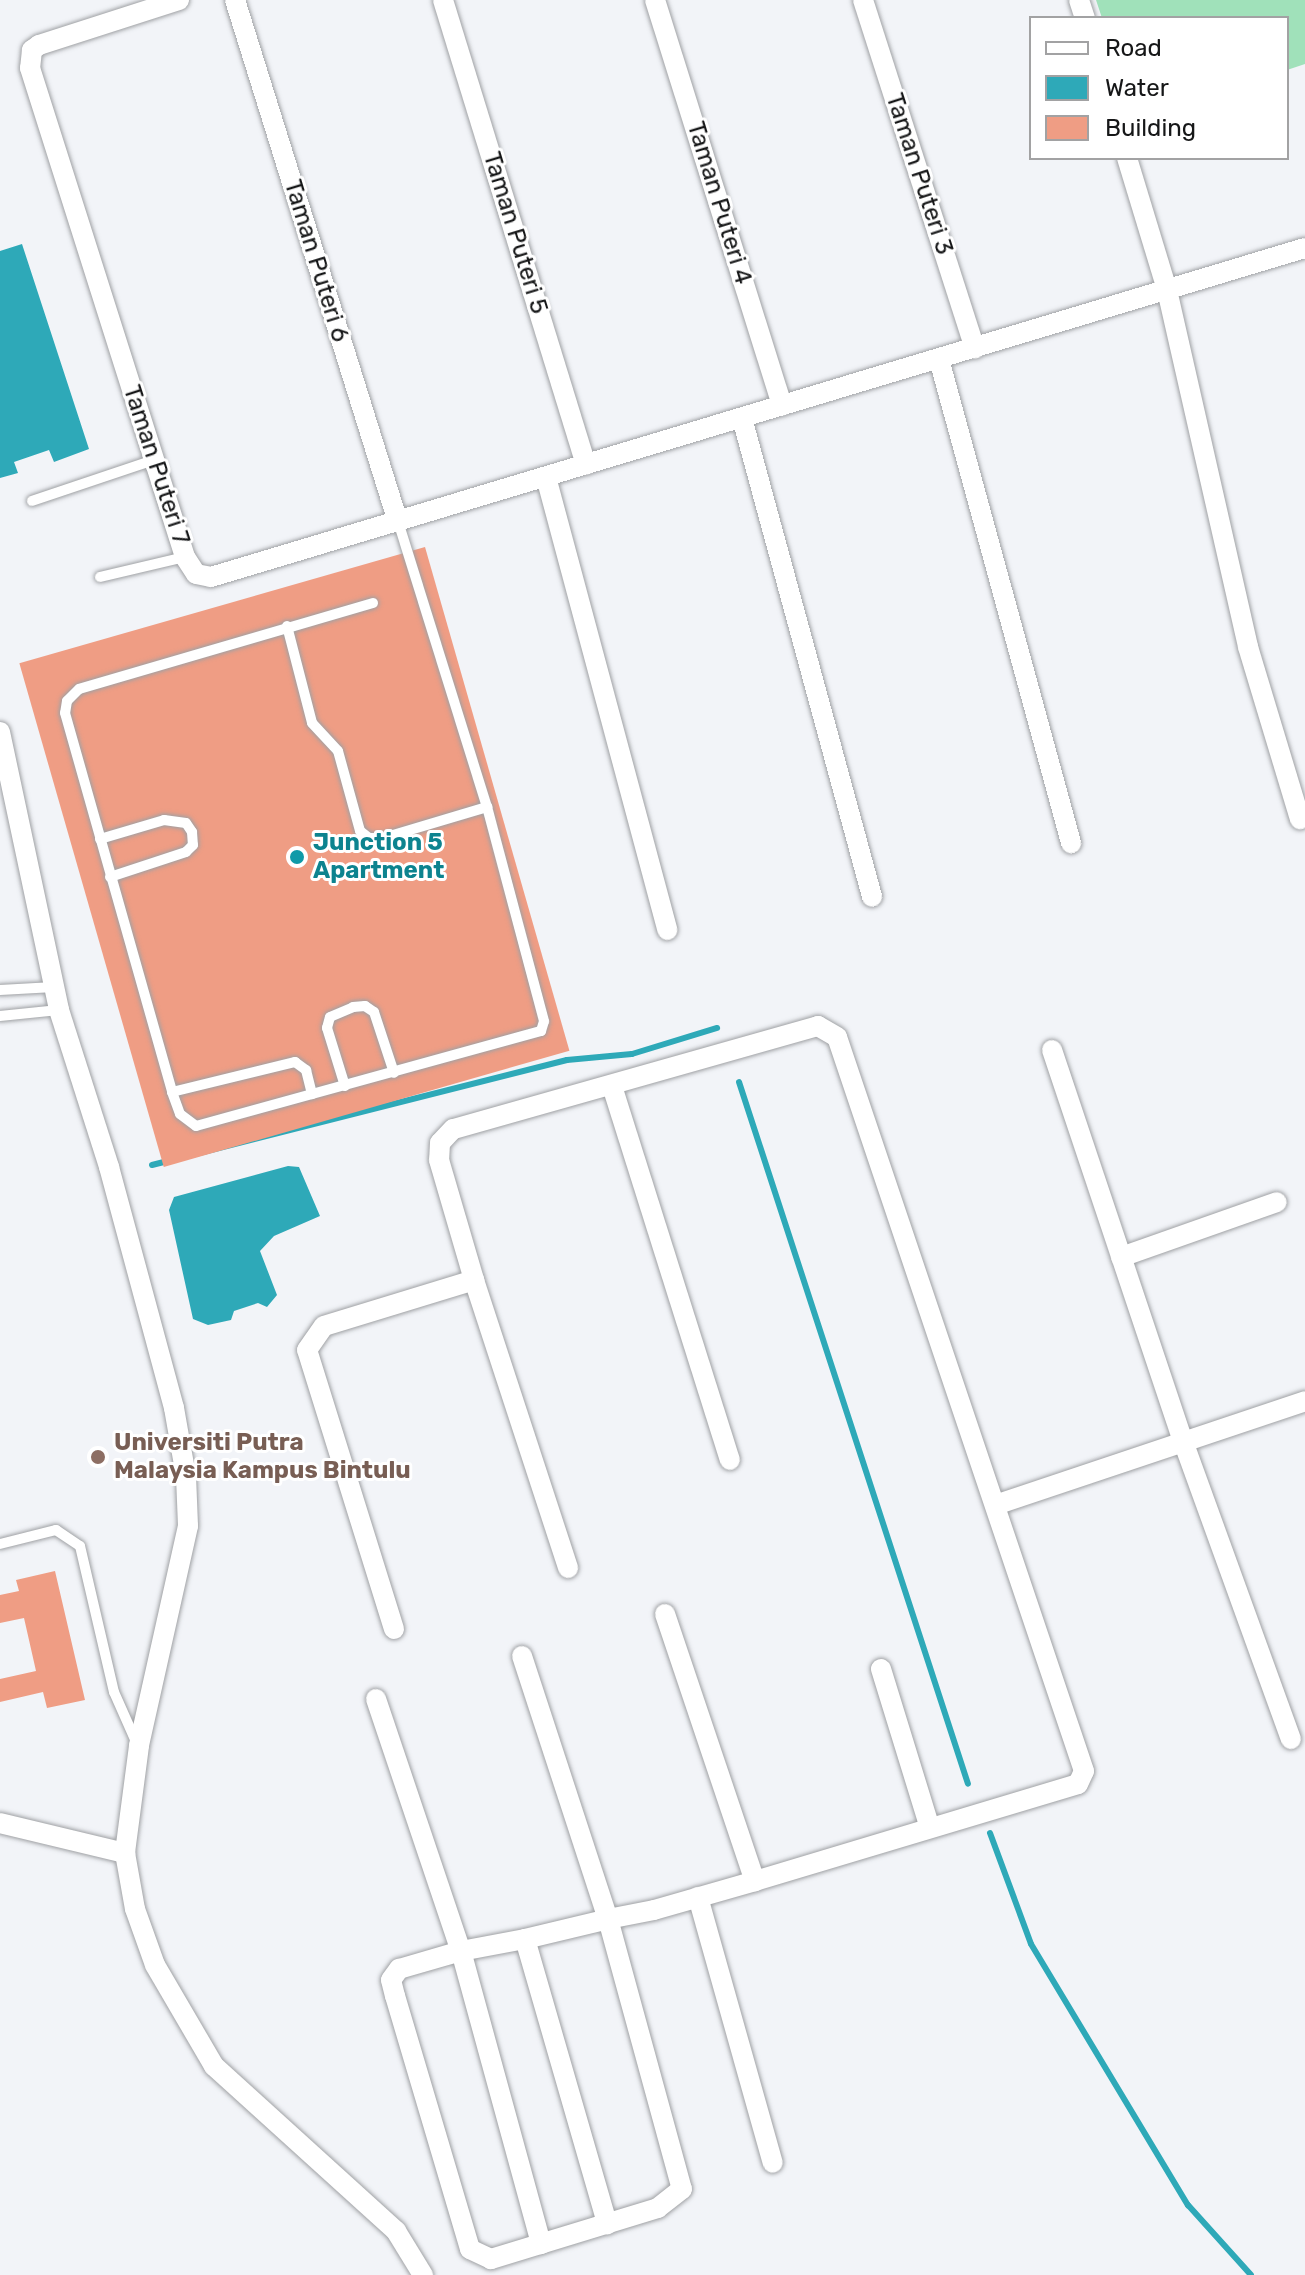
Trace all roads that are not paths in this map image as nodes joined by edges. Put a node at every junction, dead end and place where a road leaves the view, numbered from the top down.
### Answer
1 (179, 0) edge
2 (235, 0) edge
3 (443, 0) edge
4 (655, 0) edge
5 (863, 0) edge
6 (1128, 160) edge
7 (1305, 248) edge
8 (1167, 290) junction
9 (975, 348) junction
10 (939, 359) junction
11 (782, 406) junction
12 (742, 418) junction
13 (154, 460) junction
14 (586, 465) junction
15 (546, 477) junction
16 (32, 501) dead end
17 (398, 522) junction
18 (185, 557) junction
19 (100, 577) dead end
20 (373, 603) dead end
21 (287, 626) junction
22 (0, 732) edge
23 (487, 807) junction
24 (1303, 824) edge
25 (100, 839) junction
26 (1071, 843) dead end
27 (110, 877) junction
28 (872, 897) dead end
29 (667, 930) dead end
30 (54, 987) junction
31 (0, 990) edge
32 (59, 1010) junction
33 (0, 1016) edge
34 (1052, 1050) dead end
35 (394, 1073) junction
36 (345, 1086) junction
37 (612, 1086) junction
38 (172, 1092) junction
39 (312, 1094) junction
40 (1277, 1202) dead end
41 (1121, 1257) junction
42 (474, 1280) junction
43 (1305, 1401) edge
44 (1183, 1441) junction
45 (730, 1460) dead end
46 (998, 1504) junction
47 (0, 1544) edge
48 (568, 1568) dead end
49 (665, 1614) dead end
50 (394, 1629) dead end
51 (522, 1656) dead end
52 (881, 1669) dead end
53 (376, 1699) dead end
54 (1291, 1739) dead end
55 (139, 1746) junction
56 (0, 1823) edge
57 (930, 1828) junction
58 (125, 1853) junction
59 (755, 1881) junction
60 (698, 1897) junction
61 (608, 1919) junction
62 (525, 1939) junction
63 (461, 1951) junction
64 (773, 2163) dead end
65 (607, 2224) junction
66 (541, 2244) junction
67 (423, 2275) edge

1 - 13 street, Taman Puteri 7
2 - 17 street, Taman Puteri 6
3 - 14 street, Taman Puteri 5
4 - 11 street, Taman Puteri 4
5 - 9 street, Taman Puteri 3
6 - 8 street
7 - 8 street, Taman Puteri 7
8 - 9 street, Taman Puteri 7
8 - 24 street
9 - 10 street, Taman Puteri 7
10 - 11 street, Taman Puteri 7
10 - 26 street
11 - 12 street, Taman Puteri 7
12 - 14 street, Taman Puteri 7
12 - 28 street
13 - 16 lane
13 - 18 street, Taman Puteri 7
14 - 15 street, Taman Puteri 7
15 - 17 street, Taman Puteri 7
15 - 29 street
17 - 18 street, Taman Puteri 7
17 - 23 lane
18 - 19 lane
20 - 21 lane
21 - 23 lane
21 - 25 lane
22 - 30 street
23 - 35 lane
25 - 27 lane
25 - 27 lane
27 - 38 lane
30 - 31 lane
30 - 32 street
32 - 33 lane
32 - 55 street
34 - 41 street
35 - 36 lane
35 - 36 lane
36 - 39 lane
37 - 42 street
37 - 45 street
37 - 46 street
38 - 39 lane
38 - 39 lane
40 - 41 street
41 - 44 street
42 - 48 street
42 - 50 street
43 - 44 street
44 - 46 street
44 - 54 street
46 - 57 street
47 - 55 lane
49 - 59 street
51 - 61 street
52 - 57 street
53 - 63 street
55 - 58 street
56 - 58 street
57 - 59 street
58 - 67 street
59 - 60 street
60 - 61 street
60 - 64 street
61 - 62 street
61 - 65 street
62 - 63 street
62 - 65 street
63 - 66 street
63 - 66 street
65 - 66 street

